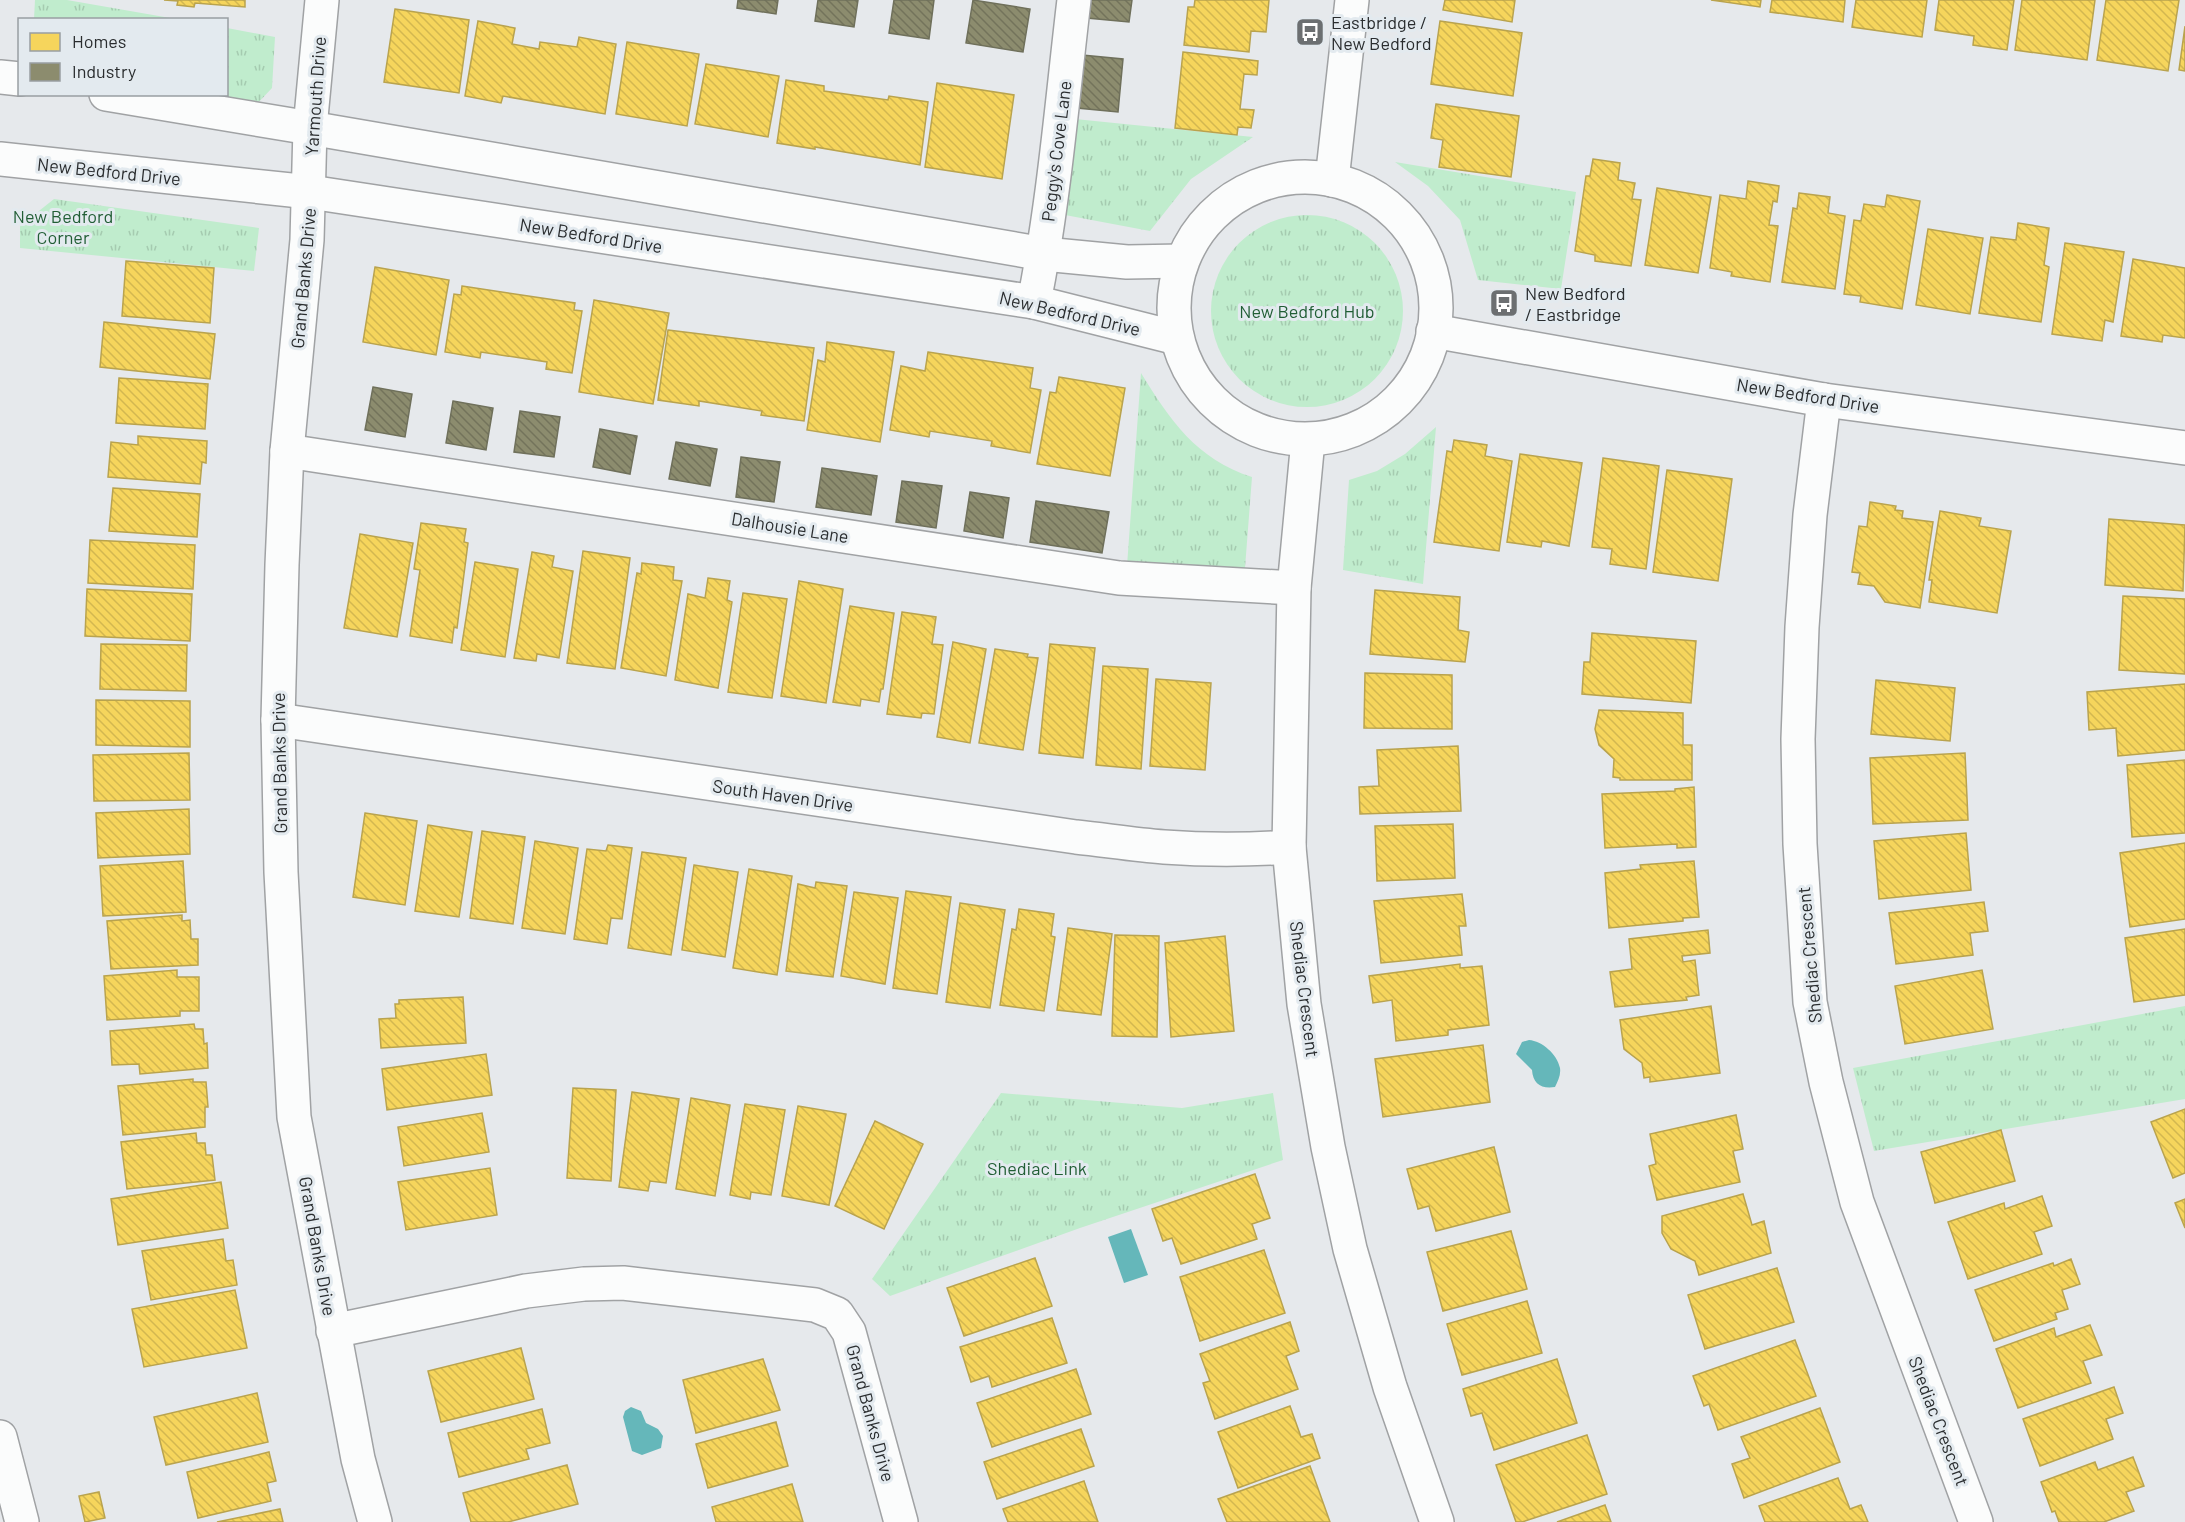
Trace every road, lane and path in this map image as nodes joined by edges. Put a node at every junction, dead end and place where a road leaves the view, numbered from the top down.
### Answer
1 (322, 0) edge
2 (1074, 0) edge
3 (1352, 0) edge
4 (0, 77) edge
5 (18, 79) edge
6 (118, 96) edge
7 (310, 128) junction
8 (0, 159) edge
9 (1332, 180) junction
10 (310, 192) junction
11 (1044, 254) junction
12 (1182, 261) junction
13 (1034, 302) junction
14 (1433, 331) junction
15 (1177, 338) junction
16 (1824, 400) junction
17 (1308, 440) junction
18 (2185, 448) edge
19 (287, 451) junction
20 (1294, 588) junction
21 (278, 720) junction
22 (1289, 847) junction
23 (333, 1331) junction
24 (0, 1437) edge
25 (22, 1522) edge
26 (375, 1522) edge
27 (901, 1522) edge
28 (1437, 1522) edge
29 (1976, 1522) edge

1 - 7 street, Yarmouth Drive
2 - 11 street, Peggy's Cove Lane
3 - 9 street
4 - 5 street
6 - 7 street
7 - 10 street, Yarmouth Drive
7 - 11 street
8 - 10 street, New Bedford Drive
9 - 12 street
9 - 14 street
10 - 13 street, New Bedford Drive
10 - 19 street, Grand Banks Drive
11 - 12 street
11 - 13 street, Peggy's Cove Lane
12 - 15 street
13 - 15 street, New Bedford Drive
14 - 16 street, New Bedford Drive
14 - 17 street
15 - 17 street
16 - 18 street, New Bedford Drive
16 - 29 street, Shediac Crescent
17 - 20 street, Shediac Crescent
19 - 20 street, Dalhousie Lane
19 - 21 street, Grand Banks Drive
20 - 22 street, Shediac Crescent
21 - 22 street, South Haven Drive
21 - 23 street, Grand Banks Drive
22 - 28 street, Shediac Crescent
23 - 26 street, Grand Banks Drive
23 - 27 street, Grand Banks Drive
24 - 25 street

